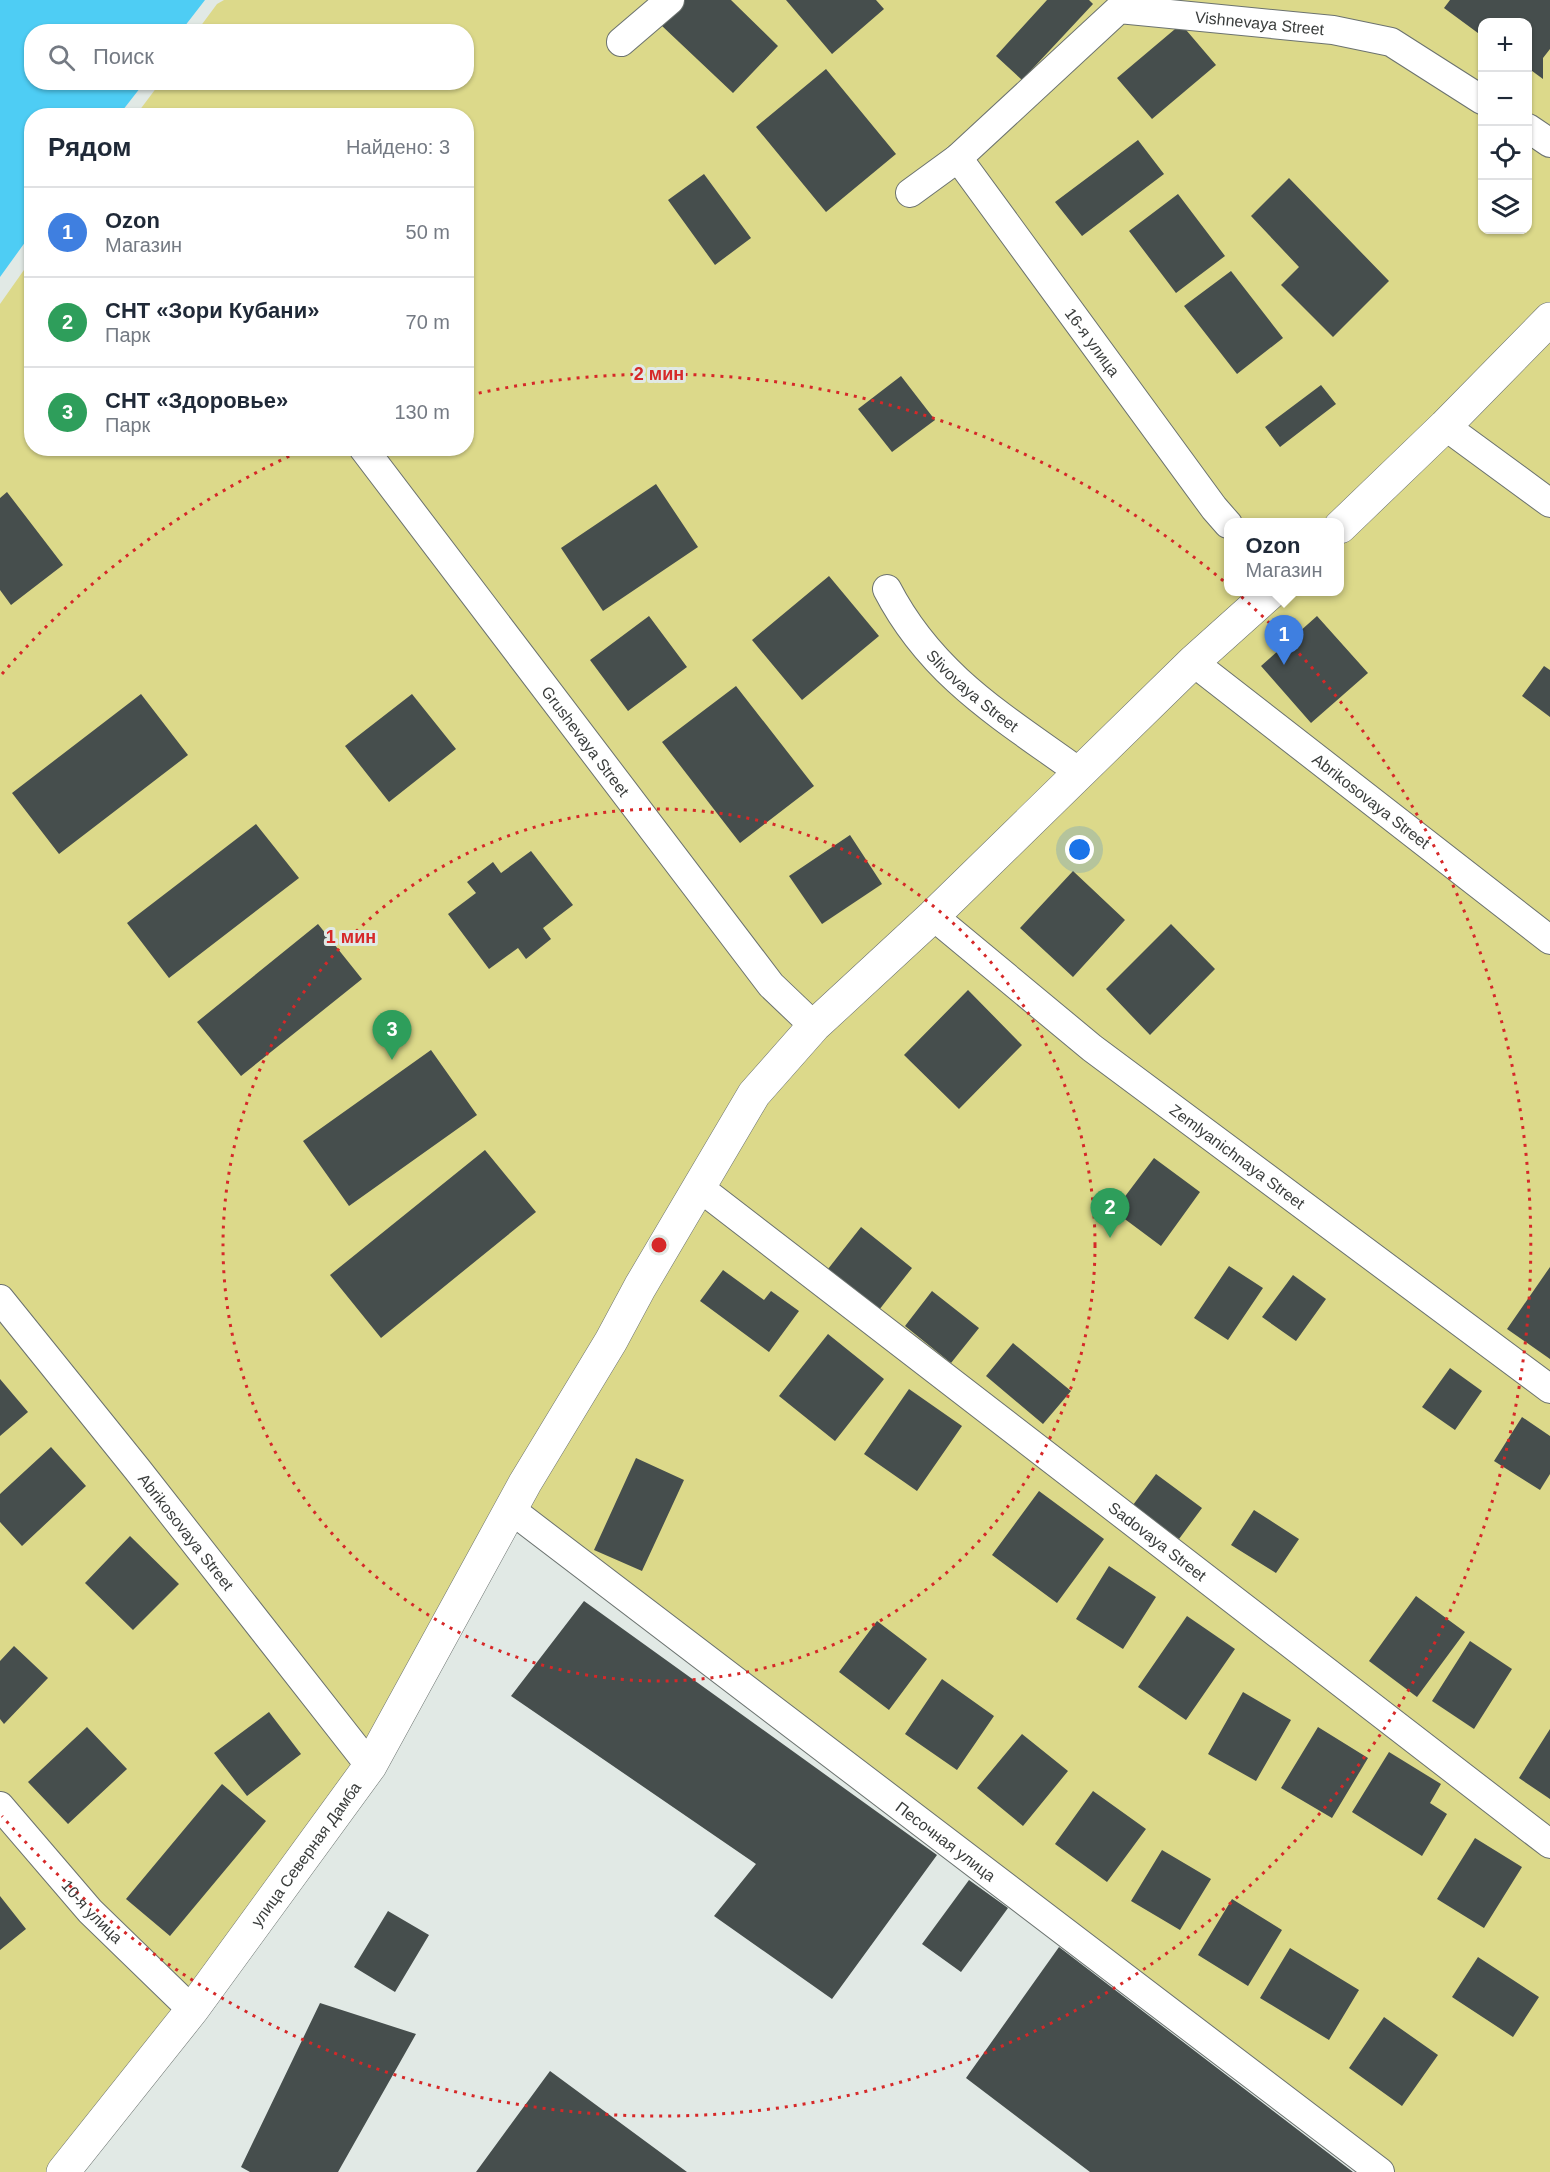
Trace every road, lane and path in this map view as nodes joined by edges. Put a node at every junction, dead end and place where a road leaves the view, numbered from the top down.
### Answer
1 (670, 0) edge
2 (1113, 4) edge
3 (621, 42) dead end
4 (1478, 97) edge
5 (1532, 131) edge
6 (1550, 143) edge
7 (958, 158) junction
8 (910, 193) dead end
9 (1550, 319) edge
10 (1445, 426) junction
11 (369, 456) edge
12 (1550, 503) edge
13 (1224, 519) edge
14 (1344, 523) edge
15 (887, 589) dead end
16 (1266, 596) edge
17 (1193, 662) junction
18 (1079, 772) junction
19 (933, 916) junction
20 (1550, 940) edge
21 (814, 1026) junction
22 (700, 1188) junction
23 (0, 1299) edge
24 (1550, 1389) edge
25 (510, 1509) junction
26 (370, 1766) junction
27 (0, 1806) edge
28 (1550, 1844) edge
29 (192, 2010) junction
30 (63, 2172) edge
31 (1380, 2172) edge

1 - 3 street
2 - 4 street, Vishnevaya Street
2 - 7 street, Vishnevaya Street
5 - 6 street
7 - 8 street, Vishnevaya Street
7 - 13 street, 16-я улица
9 - 10 street
10 - 12 street
10 - 14 street
11 - 21 street, Grushevaya Street
15 - 18 street, Slivovaya Street
16 - 17 street, улица Северная Дамба
17 - 18 street, улица Северная Дамба
17 - 20 street, Abrikosovaya Street
18 - 19 street, улица Северная Дамба
19 - 21 street, улица Северная Дамба
19 - 24 street, Zemlyanichnaya Street
21 - 22 street, улица Северная Дамба
22 - 25 street, улица Северная Дамба
22 - 28 street, Sadovaya Street
23 - 26 street, Abrikosovaya Street
25 - 26 street, улица Северная Дамба
25 - 31 street, Песочная улица
26 - 29 street, улица Северная Дамба
27 - 29 street, 10-я улица
29 - 30 street, улица Северная Дамба

